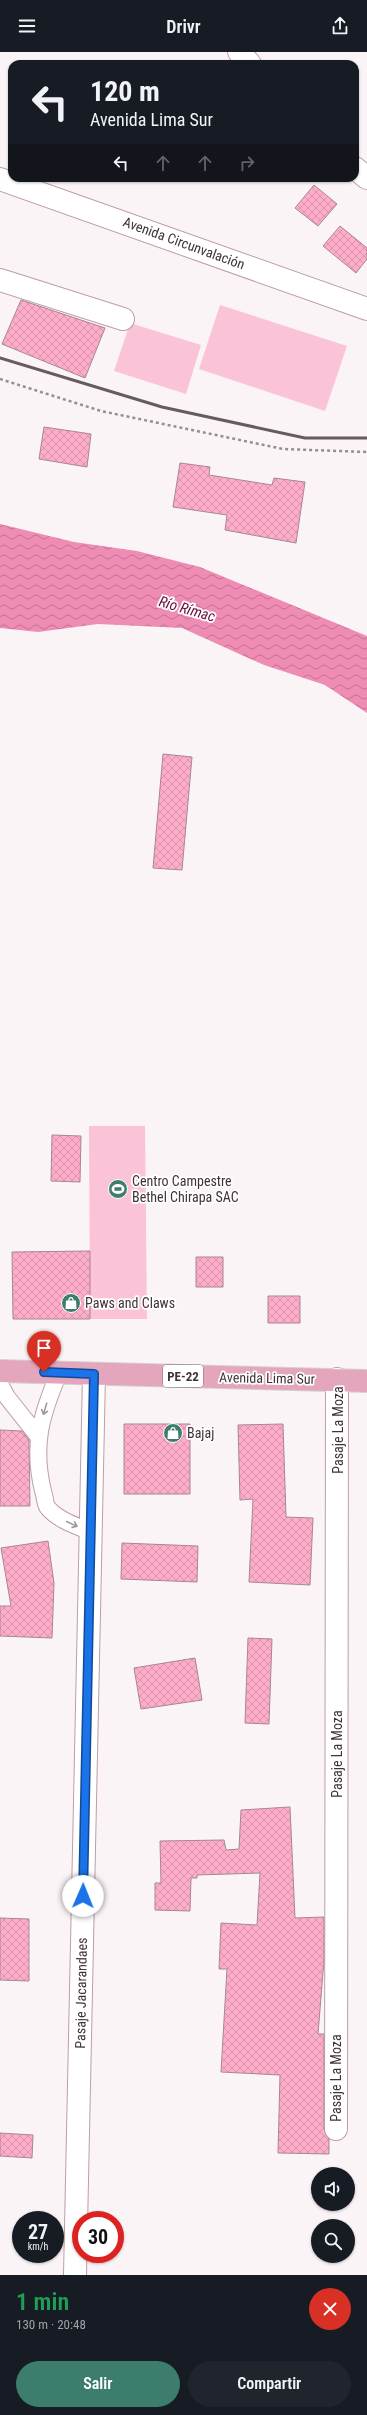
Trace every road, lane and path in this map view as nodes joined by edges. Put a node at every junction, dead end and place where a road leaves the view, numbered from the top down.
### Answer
1 (239, 52) edge
2 (246, 60) edge
3 (359, 171) edge
4 (367, 178) edge
5 (8, 182) edge
6 (0, 280) edge
7 (367, 310) edge
8 (123, 319) dead end
9 (0, 379) edge
10 (367, 452) edge
11 (0, 1371) edge
12 (59, 1373) junction
13 (94, 1374) junction
14 (337, 1379) junction
15 (367, 1381) edge
16 (0, 1384) edge
17 (38, 1436) junction
18 (91, 1532) junction
19 (336, 2129) dead end
20 (75, 2275) edge

1 - 2 street
3 - 4 street
5 - 7 street, Avenida Circunvalación
6 - 8 street
9 - 10 path
11 - 12 highway, Avenida Lima Sur / PE-22
12 - 13 highway, Avenida Lima Sur / PE-22
12 -> 17 lane
13 - 14 highway, Avenida Lima Sur / PE-22
13 - 18 street, Pasaje Jacarandaes
14 - 15 highway, Avenida Lima Sur / PE-22
14 - 19 street, Pasaje La Moza
16 - 17 lane
17 -> 18 lane
18 - 20 street, Pasaje Jacarandaes

